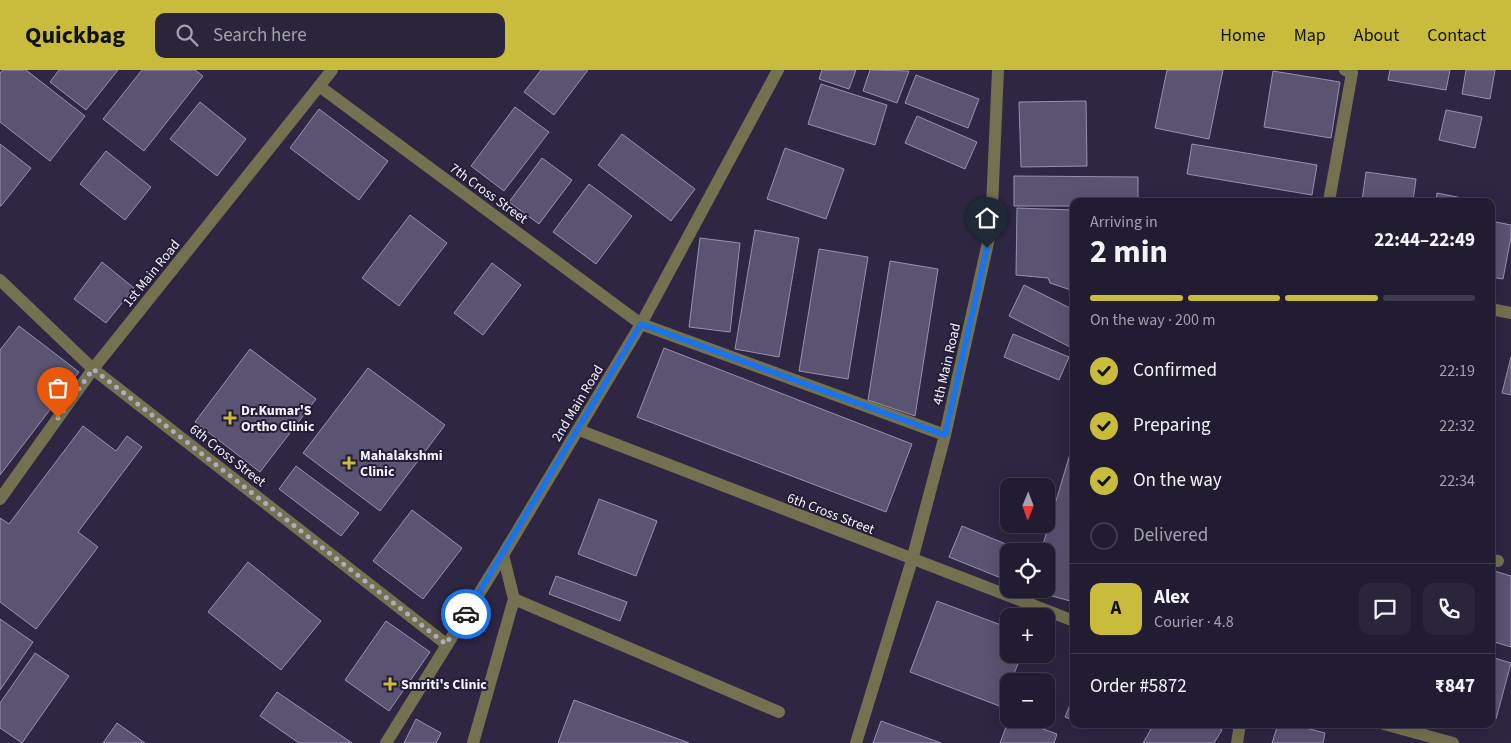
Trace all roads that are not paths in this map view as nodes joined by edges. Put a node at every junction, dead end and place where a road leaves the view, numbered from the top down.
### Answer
1 (332, 70) edge
2 (778, 70) edge
3 (998, 70) edge
4 (1345, 70) edge
5 (319, 86) junction
6 (1330, 198) edge
7 (0, 280) edge
8 (1495, 310) edge
9 (1511, 313) edge
10 (641, 324) junction
11 (93, 369) junction
12 (578, 430) junction
13 (945, 435) junction
14 (0, 499) edge
15 (503, 555) junction
16 (912, 560) junction
17 (514, 599) junction
18 (1070, 619) edge
19 (446, 644) junction
20 (778, 712) dead end
21 (1239, 728) edge
22 (1399, 728) edge
23 (386, 743) edge
24 (473, 743) edge
25 (856, 743) edge
26 (1237, 743) edge
27 (1453, 743) edge

1 - 5 street, 1st Main Road
2 - 10 street, 2nd Main Road
3 - 13 street, 4th Main Road
4 - 6 street
5 - 10 street, 7th Cross Street
5 - 11 street, 1st Main Road
7 - 11 street, 6th Cross Street
8 - 9 street
10 - 12 street, 2nd Main Road
10 - 13 street, 7th Cross Street
11 - 14 street, 1st Main Road
11 - 19 street, 6th Cross Street
12 - 15 street, 2nd Main Road
12 - 16 street, 6th Cross Street
13 - 16 street, 4th Main Road
15 - 17 street
15 - 19 street, 2nd Main Road
16 - 18 street, 6th Cross Street
16 - 25 street, 4th Main Road
17 - 20 street
17 - 24 street
19 - 23 street, 2nd Main Road
21 - 26 street
22 - 27 street

